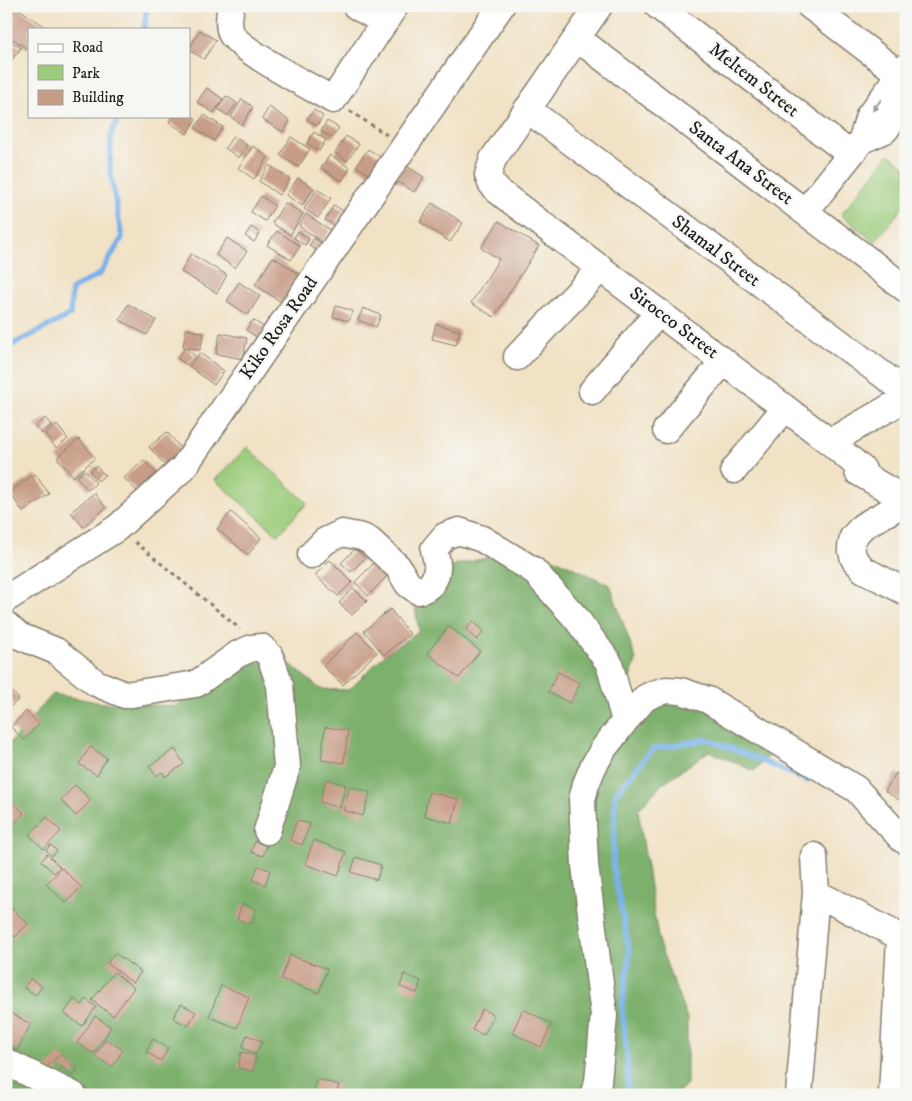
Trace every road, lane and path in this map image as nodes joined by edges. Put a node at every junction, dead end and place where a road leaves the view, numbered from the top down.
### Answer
1 (231, 6) edge
2 (356, 6) edge
3 (501, 6) edge
4 (599, 6) edge
5 (658, 6) edge
6 (810, 6) edge
7 (390, 14) edge
8 (577, 38) junction
9 (904, 74) edge
10 (333, 100) junction
11 (906, 102) edge
12 (527, 110) junction
13 (405, 146) junction
14 (856, 147) junction
15 (805, 212) junction
16 (601, 268) junction
17 (906, 289) edge
18 (659, 312) junction
19 (516, 358) dead end
20 (724, 361) junction
21 (592, 391) dead end
22 (906, 392) edge
23 (906, 398) edge
24 (785, 408) junction
25 (666, 430) dead end
26 (830, 442) junction
27 (734, 470) dead end
28 (906, 501) edge
29 (117, 528) junction
30 (311, 555) dead end
31 (906, 592) edge
32 (6, 599) edge
33 (6, 625) edge
34 (261, 647) junction
35 (625, 721) junction
36 (267, 832) dead end
37 (904, 837) edge
38 (814, 856) dead end
39 (816, 894) junction
40 (903, 938) edge
41 (6, 1062) edge
42 (72, 1095) edge
43 (593, 1095) edge
44 (799, 1095) edge
45 (892, 1095) edge

1 - 10 street
2 - 7 street
3 - 13 street, Kiko Rosa Road
4 - 8 street
5 - 14 street, Meltem Street
6 - 9 street
7 - 10 street
8 - 12 street
8 - 15 street, Santa Ana Street
9 -> 14 street
10 - 13 path
11 - 14 street
12 - 16 street, Sirocco Street
12 - 22 street, Shamal Street
13 - 29 street, Kiko Rosa Road
14 - 15 street
15 - 17 street, Santa Ana Street
16 - 18 street, Sirocco Street
16 - 19 street
18 - 20 street, Sirocco Street
18 - 21 street
20 - 24 street, Sirocco Street
20 - 25 street
23 - 26 street
24 - 26 street, Sirocco Street
24 - 27 street
26 - 28 street, Sirocco Street
28 - 31 street
29 - 32 street, Kiko Rosa Road
29 - 34 path
30 - 35 street
33 - 34 street
34 - 36 street
35 - 37 street
35 - 43 street
38 - 39 street
39 - 40 street
39 - 44 street
40 - 45 street
41 - 42 street

